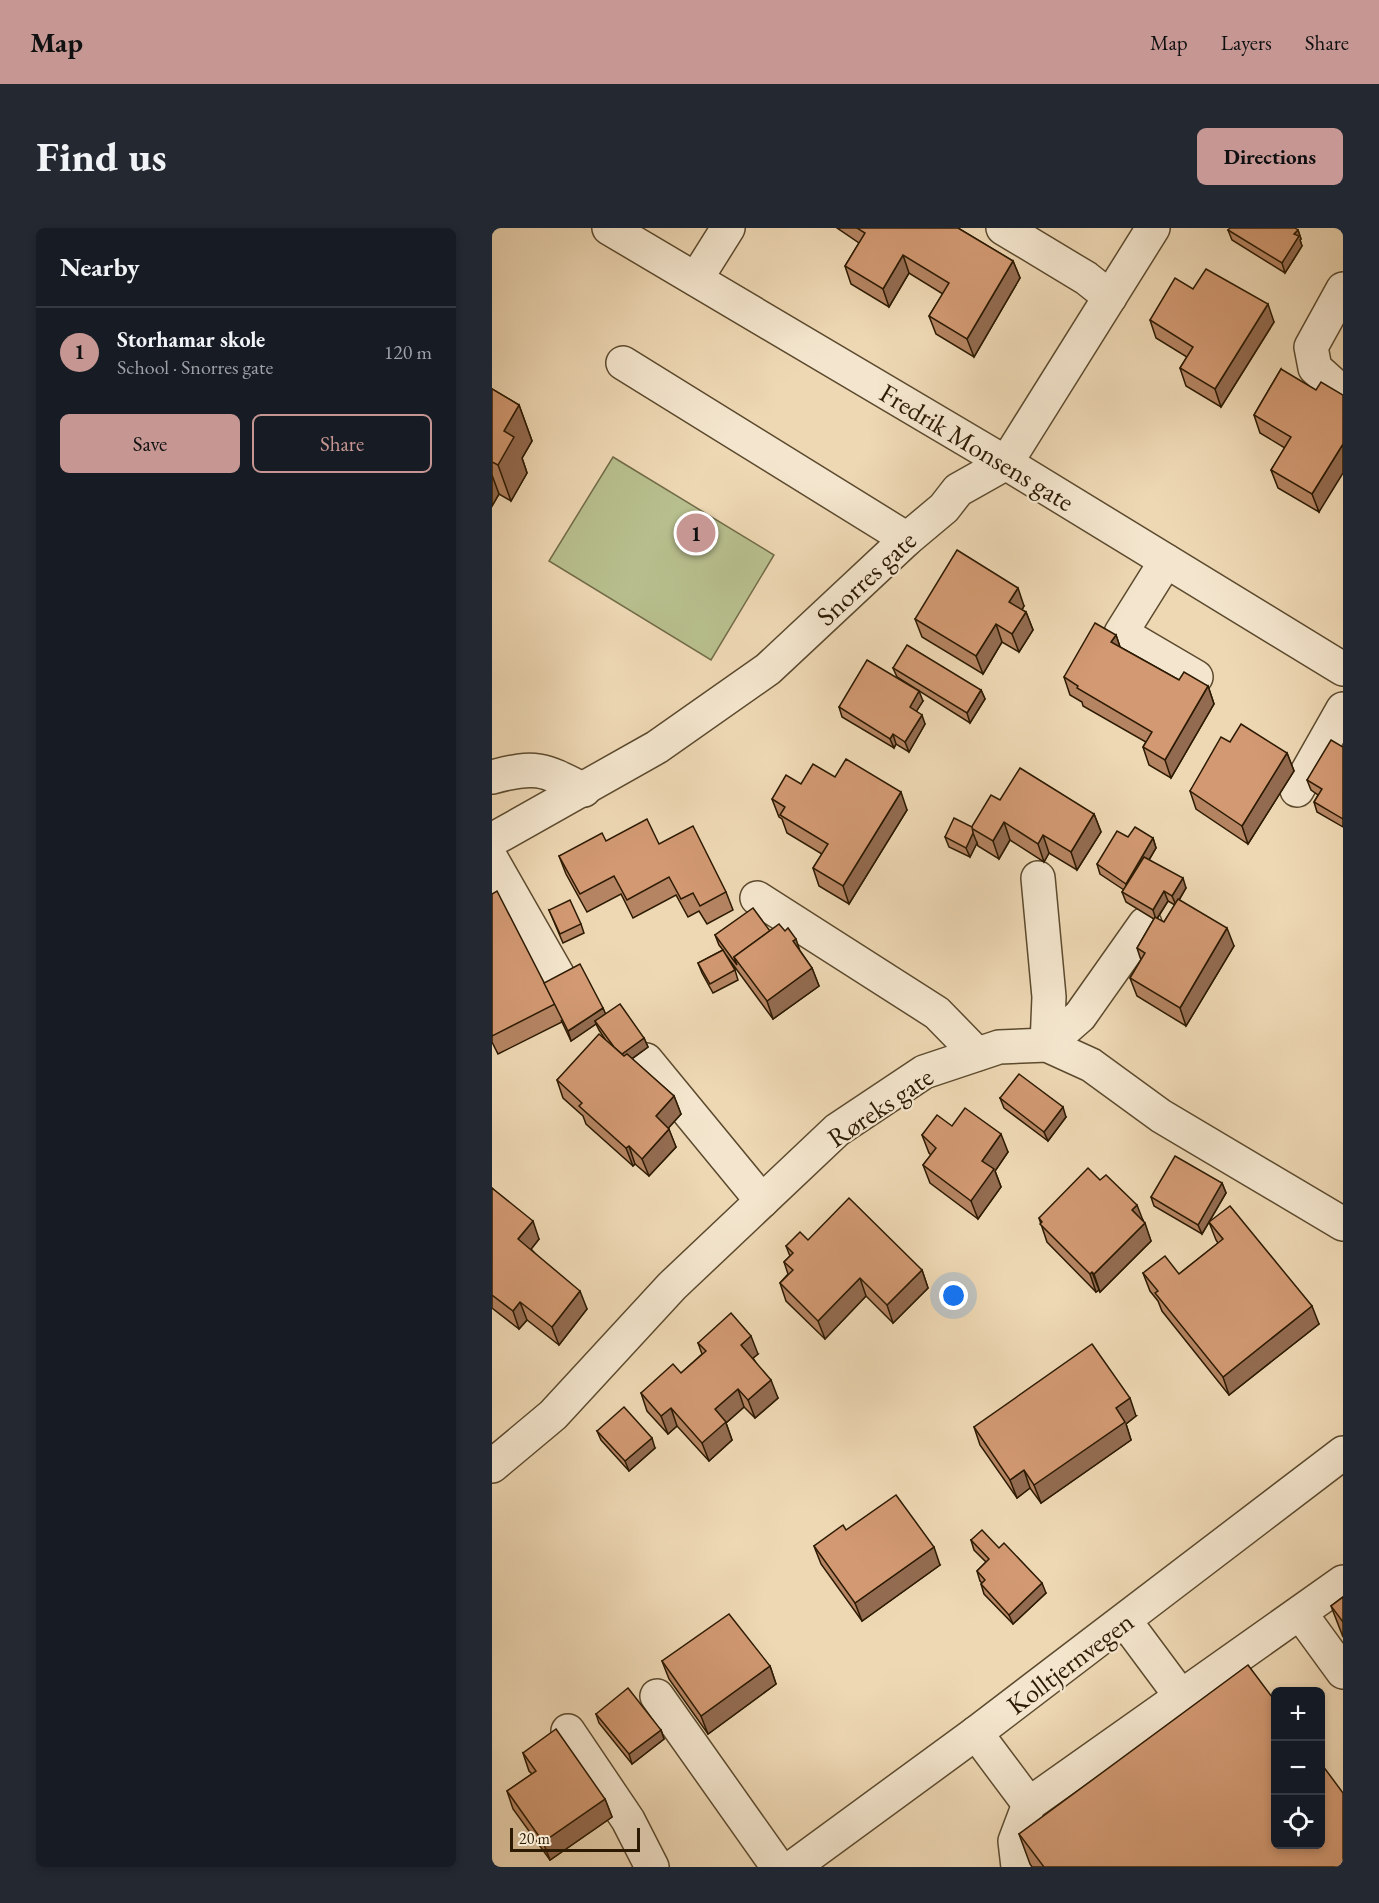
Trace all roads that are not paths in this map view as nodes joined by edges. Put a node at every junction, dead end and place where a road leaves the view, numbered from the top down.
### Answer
1 (609, 228) edge
2 (728, 228) edge
3 (1003, 228) edge
4 (1153, 228) edge
5 (696, 279) junction
6 (1343, 289) edge
7 (1110, 297) junction
8 (623, 363) dead end
9 (1335, 386) dead end
10 (1006, 463) junction
11 (907, 539) junction
12 (1166, 561) junction
13 (1343, 669) edge
14 (1196, 677) edge
15 (1343, 709) edge
16 (492, 777) edge
17 (584, 790) junction
18 (1297, 790) dead end
19 (492, 840) edge
20 (492, 860) edge
21 (1038, 878) dead end
22 (757, 898) dead end
23 (1145, 924) dead end
24 (561, 981) edge
25 (1047, 1045) junction
26 (976, 1054) junction
27 (646, 1060) dead end
28 (762, 1201) junction
29 (1343, 1224) edge
30 (1343, 1453) edge
31 (492, 1466) edge
32 (1343, 1582) edge
33 (1300, 1613) junction
34 (1125, 1621) junction
35 (1343, 1672) edge
36 (1180, 1695) junction
37 (657, 1696) dead end
38 (568, 1731) dead end
39 (976, 1733) junction
40 (1029, 1804) junction
41 (652, 1867) edge
42 (778, 1867) edge
43 (793, 1867) edge
44 (1018, 1867) edge

1 - 5 street, Fredrik Monsens gate
2 - 5 street
3 - 7 street
4 - 7 street, Snorres gate
5 - 10 street, Fredrik Monsens gate
6 - 9 street
7 - 10 street, Snorres gate
8 - 11 street
10 - 11 street, Snorres gate
10 - 12 street, Fredrik Monsens gate
11 - 17 street, Snorres gate
12 - 13 street, Fredrik Monsens gate
12 - 14 street
15 - 18 street
16 - 17 street
17 - 19 street, Snorres gate
20 - 24 street
21 - 25 street
22 - 26 street
23 - 25 street
25 - 26 street, Røreks gate
25 - 29 street, Røreks gate
26 - 28 street, Røreks gate
27 - 28 street
28 - 31 street, Røreks gate
30 - 34 street, Kolltjernvegen
32 - 33 street
33 - 35 street
33 - 36 street
34 - 36 street
34 - 39 street, Kolltjernvegen
36 - 40 street
37 - 42 street
38 - 41 street
39 - 40 street
39 - 43 street, Kolltjernvegen
40 - 44 street

